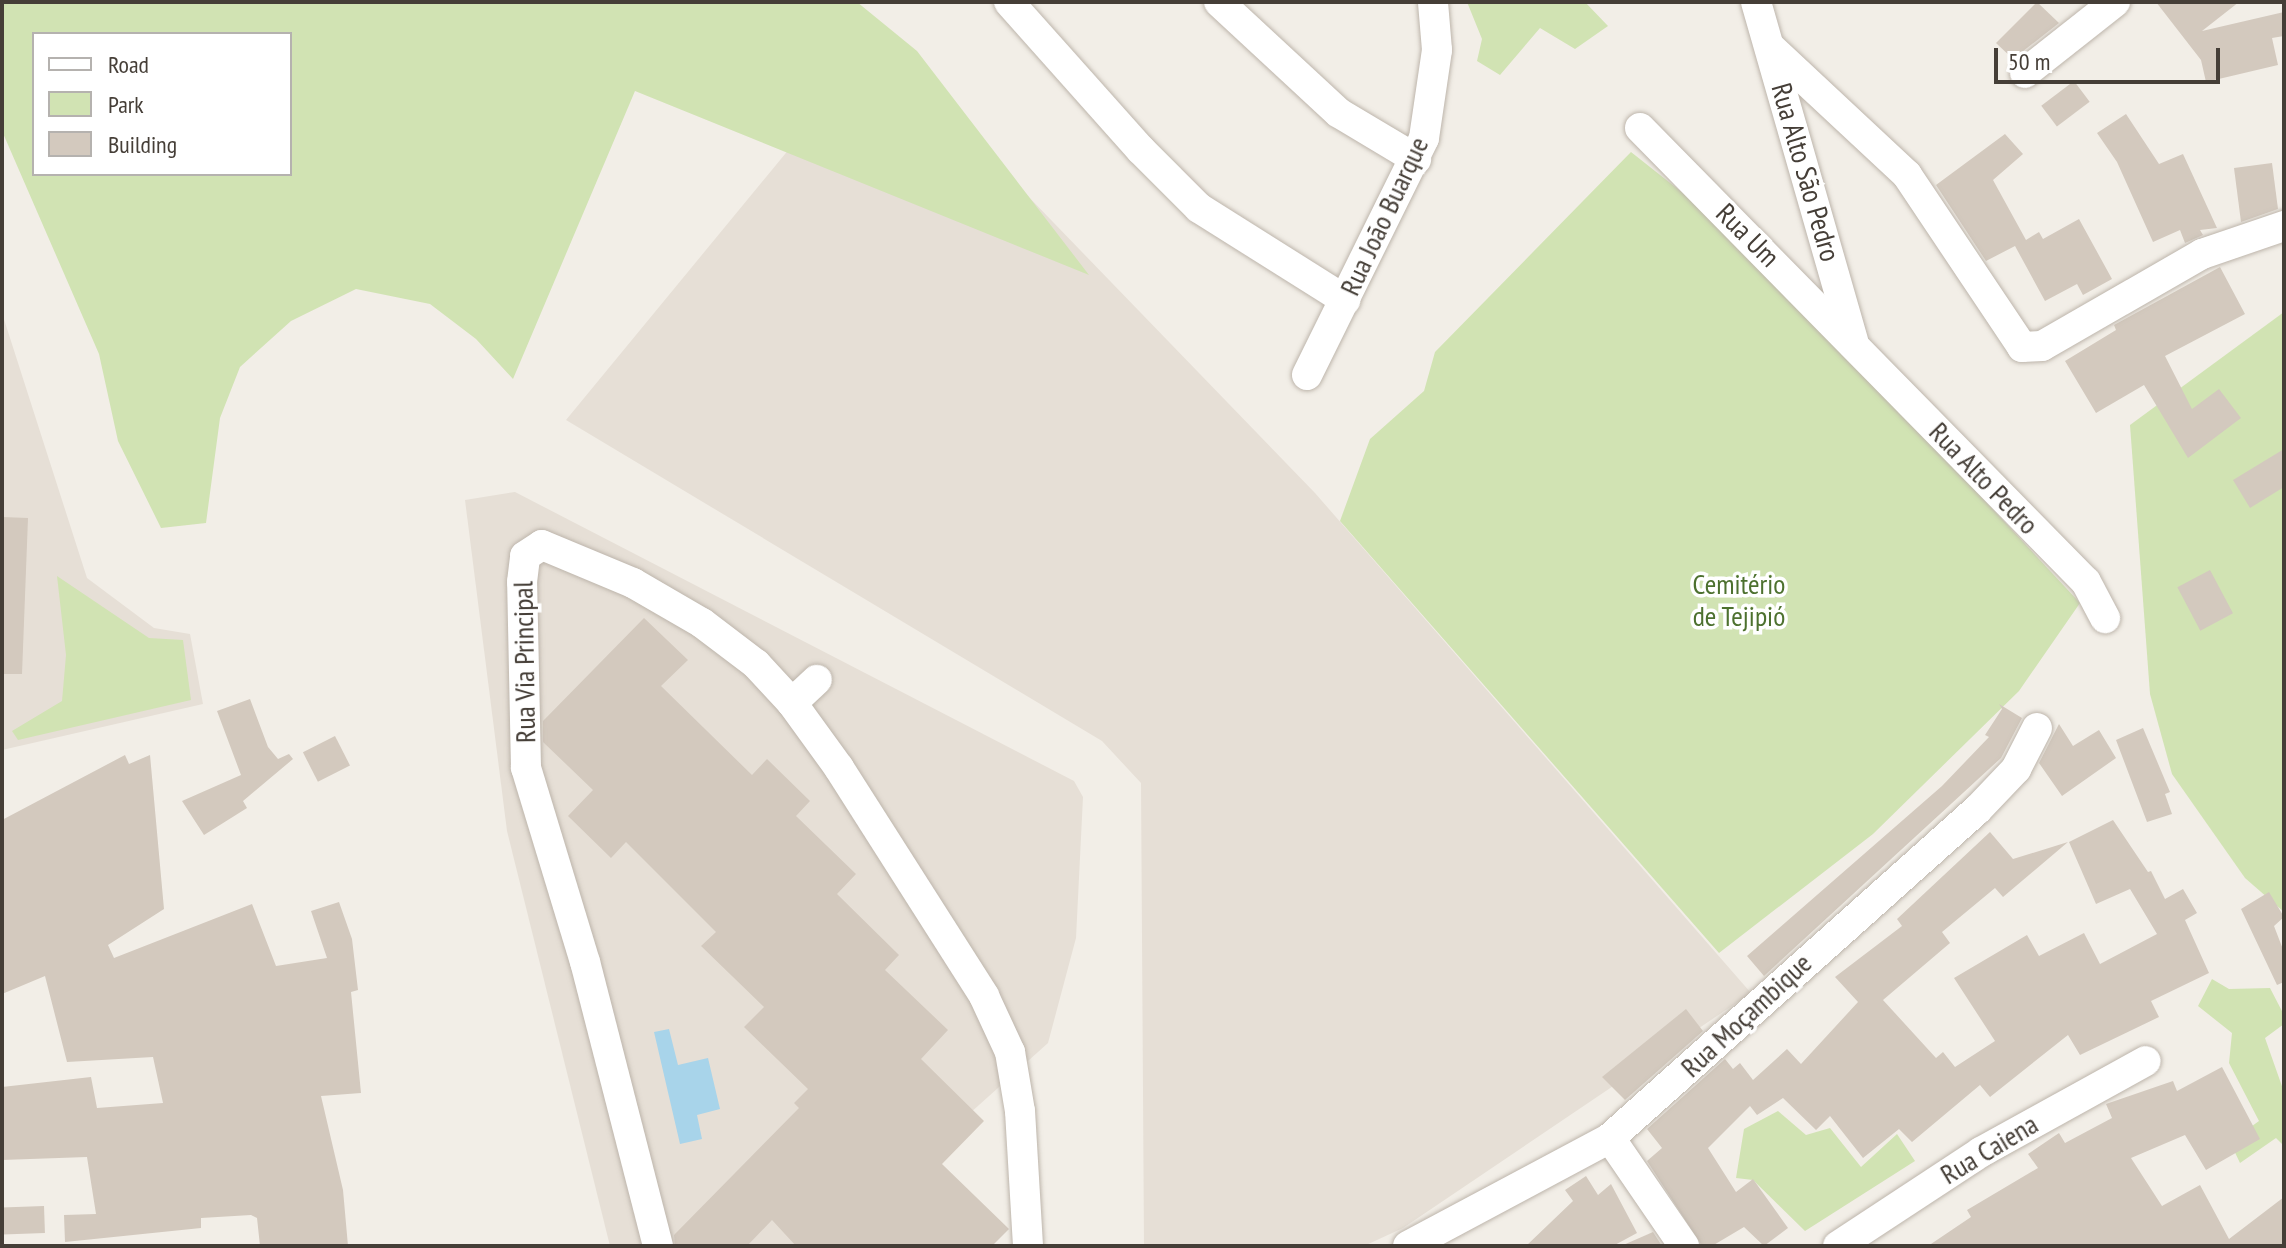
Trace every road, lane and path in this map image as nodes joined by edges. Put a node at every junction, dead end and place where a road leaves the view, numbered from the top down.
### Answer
1 (1009, 2) edge
2 (1219, 2) edge
3 (1433, 2) edge
4 (1756, 2) edge
5 (2115, 2) edge
6 (1771, 48) junction
7 (2025, 73) dead end
8 (1640, 128) dead end
9 (1416, 159) junction
10 (2284, 226) edge
11 (1345, 300) junction
12 (1854, 343) junction
13 (1307, 375) dead end
14 (2105, 618) dead end
15 (817, 680) dead end
16 (792, 703) junction
17 (2037, 728) dead end
18 (2146, 1061) dead end
19 (1610, 1138) junction
20 (658, 1246) edge
21 (1028, 1246) edge
22 (1408, 1246) edge
23 (1684, 1246) edge
24 (1838, 1246) edge

1 - 11 street
2 - 9 street
3 - 9 street, Rua João Buarque
4 - 6 street, Rua Alto São Pedro
5 - 7 street
6 - 10 street
6 - 12 street, Rua Alto São Pedro
8 - 12 street, Rua Um
9 - 11 street, Rua João Buarque
11 - 13 street, Rua João Buarque
12 - 14 street, Rua Alto Pedro
15 - 16 street
16 - 20 street, Rua Via Principal
16 - 21 street, Rua Via Principal
17 - 19 street, Rua Moçambique
18 - 24 street, Rua Caiena
19 - 22 street, Rua Moçambique
19 - 23 street

